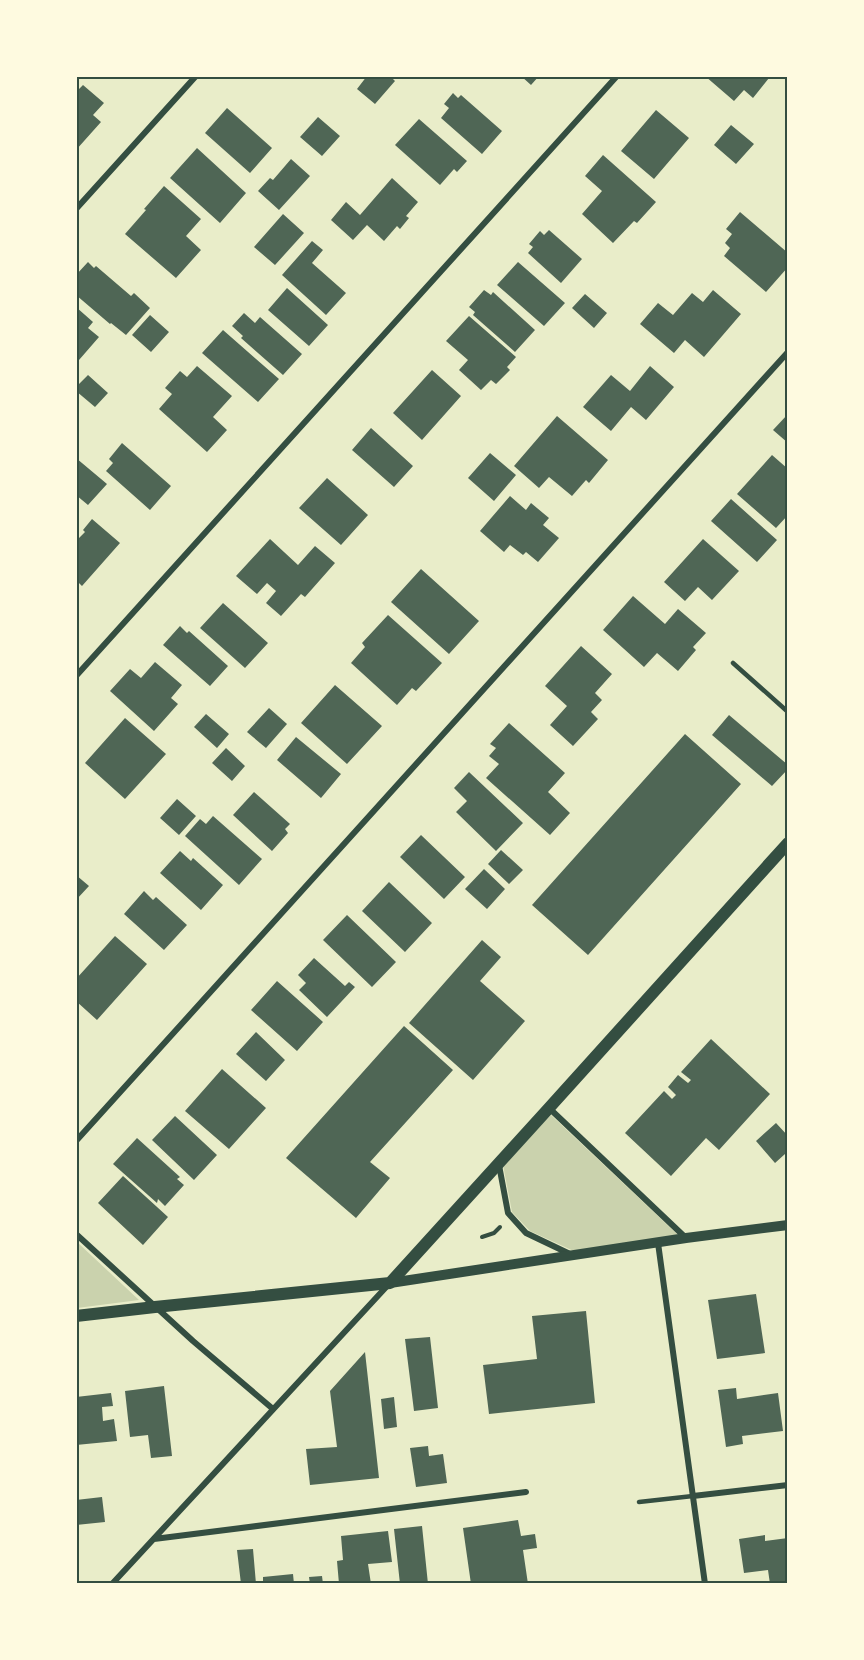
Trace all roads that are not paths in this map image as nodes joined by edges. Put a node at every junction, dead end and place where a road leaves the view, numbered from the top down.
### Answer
1 (196, 76) edge
2 (617, 76) edge
3 (76, 209) edge
4 (788, 352) edge
5 (733, 663) dead end
6 (76, 676) edge
7 (788, 712) edge
8 (788, 843) edge
9 (549, 1108) junction
10 (76, 1141) edge
11 (499, 1163) junction
12 (788, 1226) edge
13 (76, 1234) edge
14 (686, 1238) junction
15 (658, 1243) junction
16 (573, 1256) junction
17 (390, 1282) junction
18 (155, 1306) junction
19 (76, 1316) edge
20 (273, 1409) junction
21 (788, 1485) edge
22 (526, 1492) dead end
23 (693, 1496) junction
24 (639, 1502) dead end
25 (153, 1539) junction
26 (112, 1584) edge
27 (705, 1584) edge

1 - 3 street
2 - 6 street
4 - 10 street
5 - 7 lane
8 - 9 main road
9 - 11 main road
9 - 14 street
11 - 16 street
11 - 17 main road
12 - 14 street
13 - 18 street
14 - 15 street
15 - 16 street
15 - 23 street
16 - 17 street
17 - 18 main road
17 - 20 street
18 - 19 main road
18 - 20 street
20 - 25 street
21 - 23 street
22 - 25 street
23 - 24 lane
23 - 27 street
25 - 26 street

